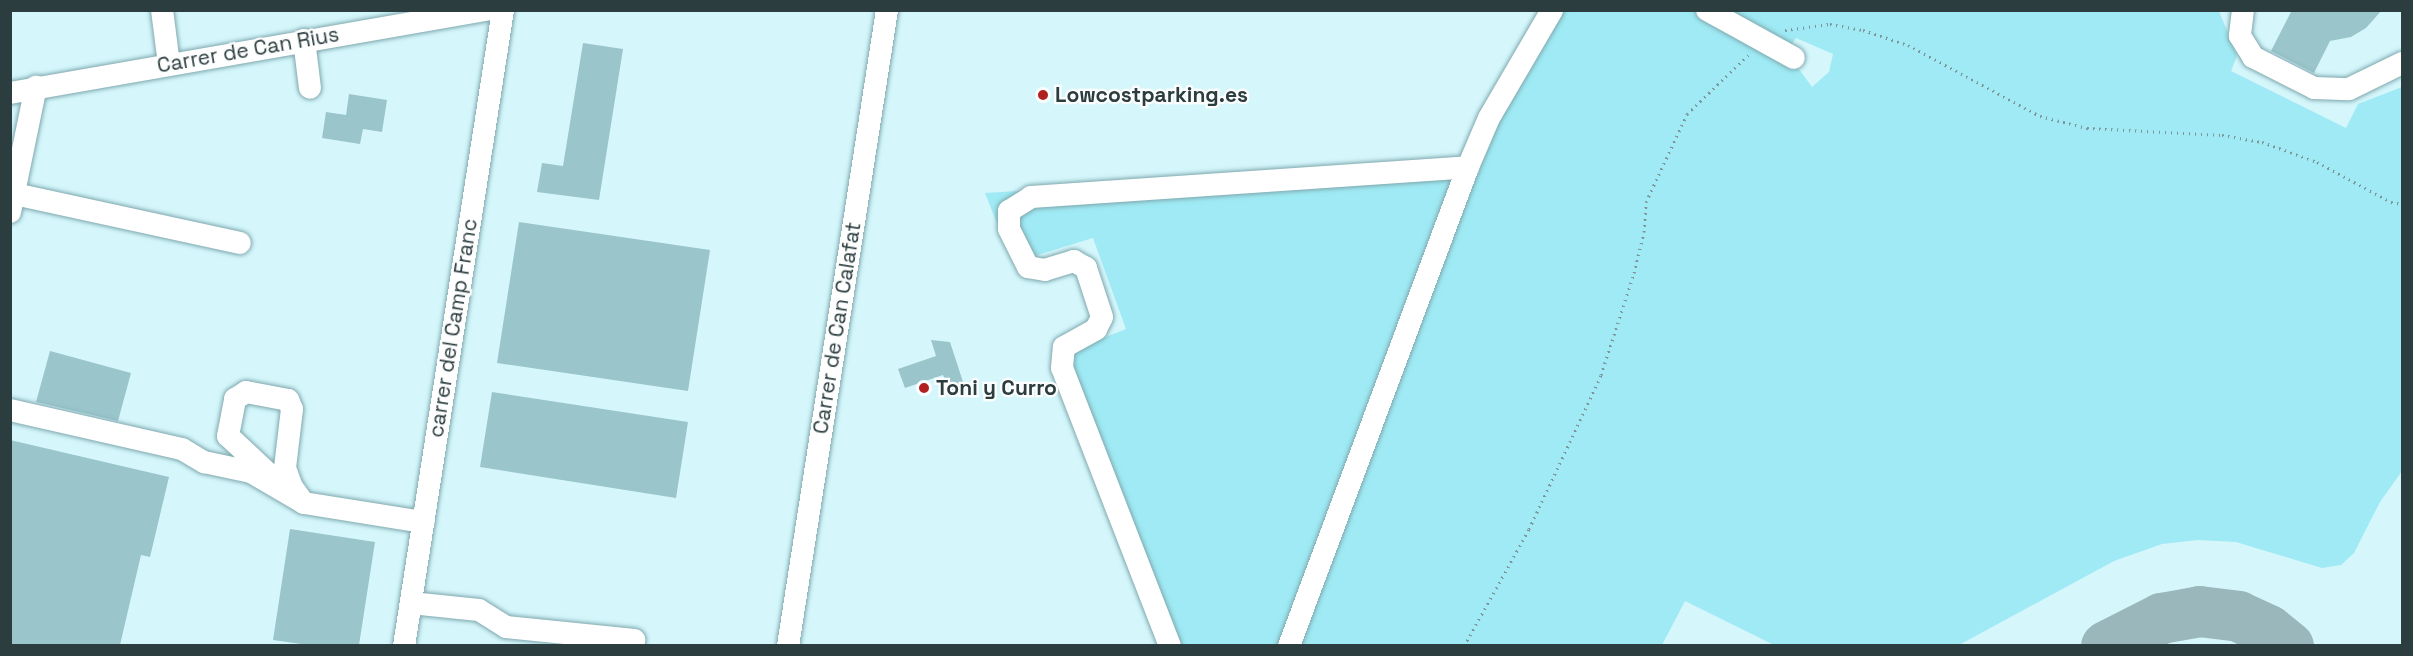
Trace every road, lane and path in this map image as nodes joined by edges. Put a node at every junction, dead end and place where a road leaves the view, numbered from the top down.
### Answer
1 (162, 10) edge
2 (487, 10) edge
3 (503, 10) edge
4 (887, 10) edge
5 (1552, 10) edge
6 (1707, 10) edge
7 (2243, 10) edge
8 (304, 40) junction
9 (1764, 42) junction
10 (1794, 58) dead end
11 (2403, 63) edge
12 (169, 64) junction
13 (36, 87) junction
14 (310, 88) dead end
15 (11, 94) edge
16 (1468, 166) junction
17 (13, 203) edge
18 (2403, 204) edge
19 (240, 243) dead end
20 (10, 410) edge
21 (279, 488) junction
22 (304, 503) junction
23 (423, 522) junction
24 (411, 603) junction
25 (634, 640) dead end
26 (404, 645) edge
27 (788, 645) edge
28 (1170, 645) edge
29 (1289, 645) edge
30 (1464, 645) edge

1 - 12 street
2 - 8 street, Carrer de Can Rius
3 - 23 street, carrer del Camp Franc
4 - 27 street, Carrer de Can Calafat
5 - 16 street
6 - 9 street
7 - 11 street
8 - 12 street, Carrer de Can Rius
8 - 14 street
9 - 10 street
9 - 18 path
9 - 30 path
12 - 13 street, Carrer de Can Rius
13 - 15 street, Carrer de Can Rius
13 - 17 street
16 - 28 street
16 - 29 street
17 - 19 street
20 - 21 street
21 - 22 street
21 - 22 street
22 - 23 street
23 - 24 street, carrer del Camp Franc
24 - 25 street
24 - 26 street, carrer del Camp Franc

